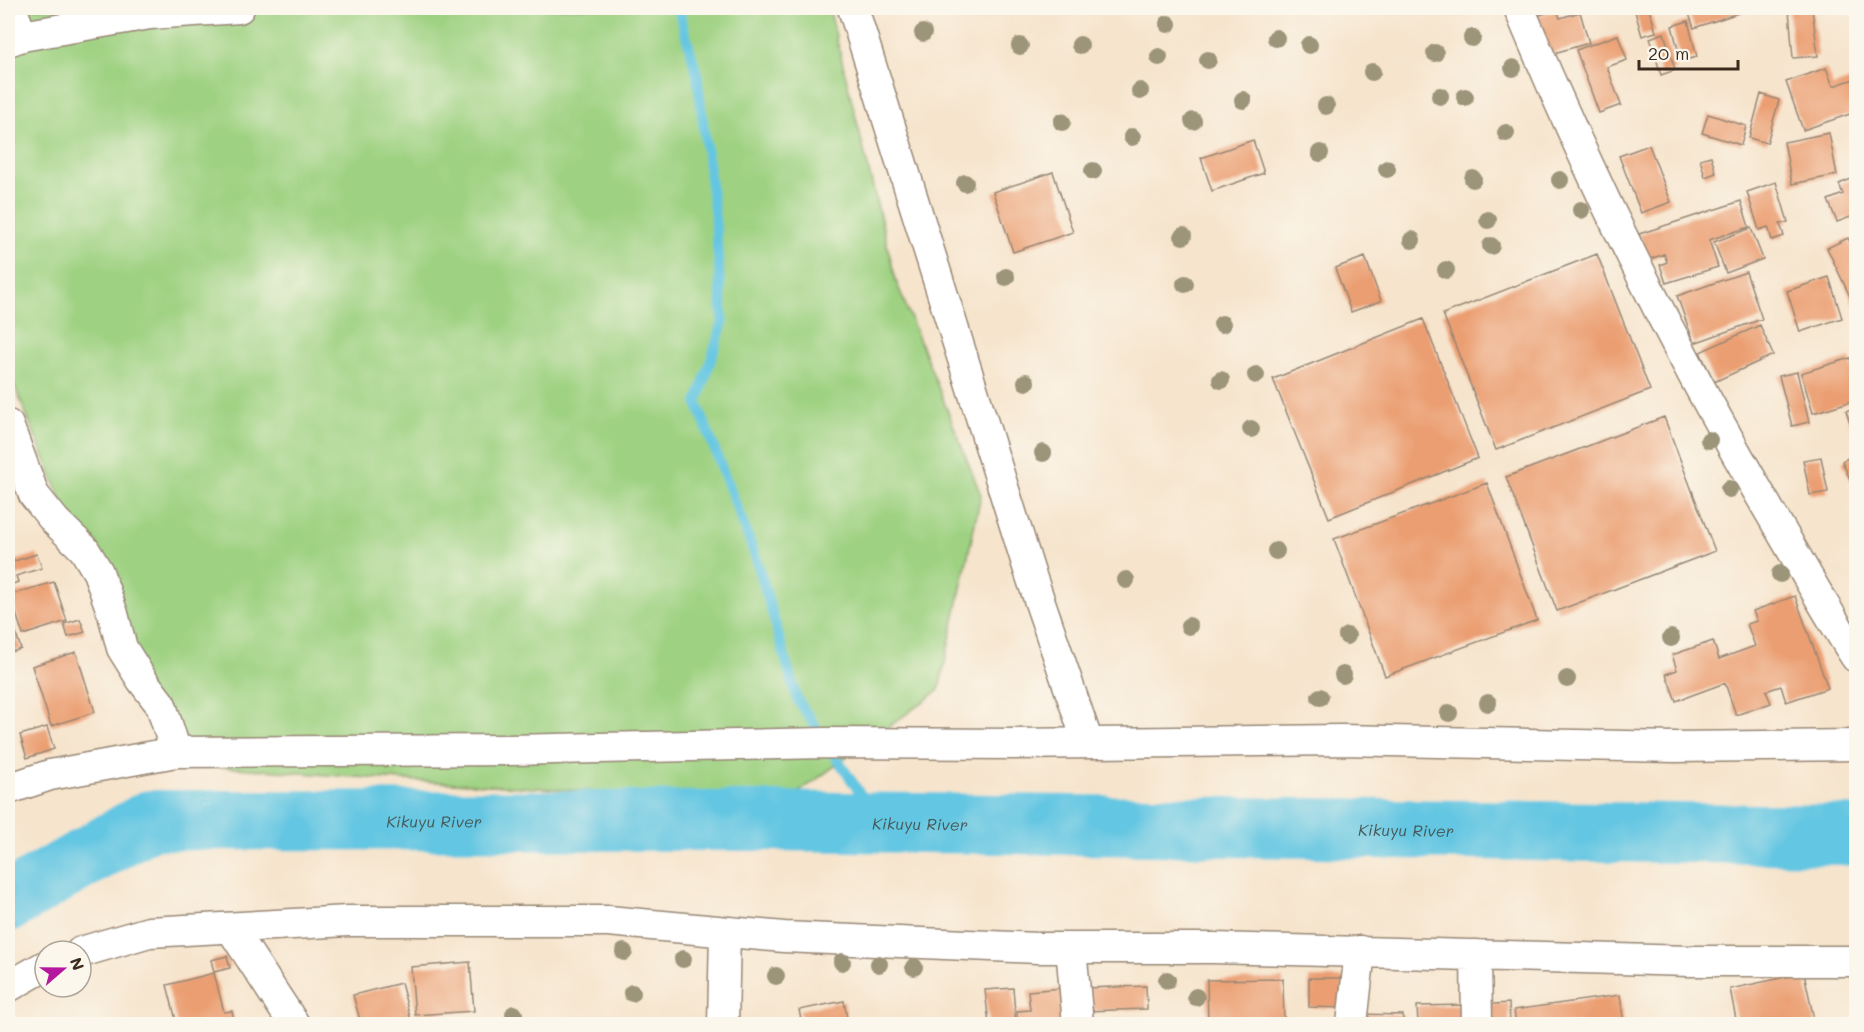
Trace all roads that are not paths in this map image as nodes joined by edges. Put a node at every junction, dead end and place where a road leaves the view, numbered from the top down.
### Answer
1 (11, 8) edge
2 (239, 8) edge
3 (853, 8) edge
4 (1520, 8) edge
5 (15, 39) edge
6 (8, 425) edge
7 (1857, 657) edge
8 (1088, 743) junction
9 (1857, 746) edge
10 (176, 752) junction
11 (8, 789) edge
12 (231, 928) junction
13 (725, 932) junction
14 (93, 948) edge
15 (1071, 948) junction
16 (1360, 951) junction
17 (1476, 955) junction
18 (1857, 961) edge
19 (33, 973) edge
20 (8, 987) edge
21 (294, 1024) edge
22 (723, 1024) edge
23 (1078, 1024) edge
24 (1352, 1024) edge
25 (1477, 1024) edge

1 - 5 street
2 - 5 street
3 - 8 street
4 - 7 street
6 - 10 street
8 - 9 street
8 - 10 street
10 - 11 street
12 - 13 street
12 - 14 street
12 - 21 street
13 - 15 street
13 - 22 street
15 - 16 street
15 - 23 street
16 - 17 street
16 - 24 street
17 - 18 street
17 - 25 street
19 - 20 street

